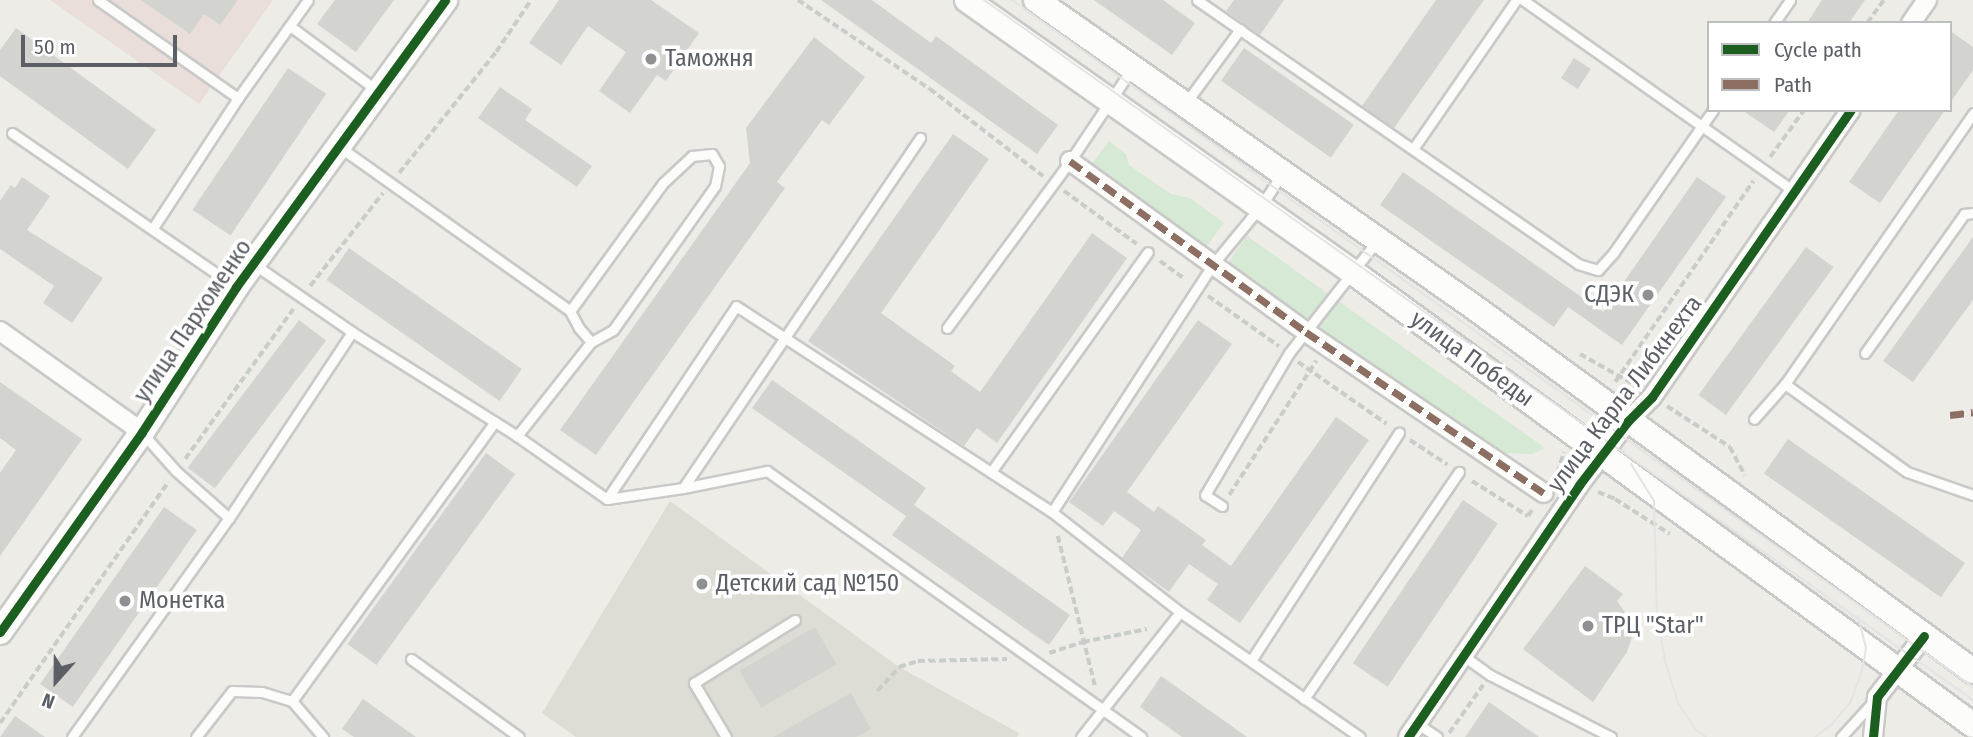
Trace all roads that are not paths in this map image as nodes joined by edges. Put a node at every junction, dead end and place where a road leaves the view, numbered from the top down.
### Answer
1 (98, 0) edge
2 (308, 0) edge
3 (445, 0) edge
4 (967, 0) edge
5 (1036, 0) edge
6 (1516, 0) edge
7 (1522, 0) edge
8 (1790, 0) edge
9 (1927, 0) edge
10 (1202, 1) edge
11 (1775, 21) edge
12 (1912, 21) edge
13 (290, 26) junction
14 (1240, 29) junction
15 (1132, 68) junction
16 (379, 92) junction
17 (238, 98) junction
18 (1109, 100) junction
19 (1185, 104) junction
20 (1712, 112) edge
21 (1850, 112) edge
22 (1973, 113) edge
23 (1703, 124) junction
24 (12, 133) dead end
25 (920, 138) dead end
26 (339, 147) junction
27 (1413, 149) junction
28 (1070, 161) junction
29 (1283, 173) junction
30 (1794, 191) junction
31 (1261, 206) junction
32 (1973, 213) edge
33 (153, 228) junction
34 (1377, 239) junction
35 (1148, 252) dead end
36 (253, 264) junction
37 (1213, 264) junction
38 (1353, 273) junction
39 (236, 287) junction
40 (570, 311) junction
41 (947, 328) dead end
42 (0, 331) edge
43 (352, 332) junction
44 (1306, 332) junction
45 (787, 337) junction
46 (591, 342) junction
47 (1865, 353) dead end
48 (1785, 384) junction
49 (1754, 419) dead end
50 (1628, 421) junction
51 (495, 422) junction
52 (142, 432) junction
53 (1399, 433) dead end
54 (517, 436) junction
55 (1602, 456) junction
56 (991, 472) junction
57 (1459, 472) road end
58 (683, 488) junction
59 (1544, 493) road end
60 (1973, 495) edge
61 (607, 499) junction
62 (1222, 506) road end
63 (1052, 512) junction
64 (229, 518) junction
65 (1180, 612) junction
66 (795, 620) dead end
67 (0, 632) edge
68 (1924, 636) junction
69 (1465, 657) junction
70 (411, 659) dead end
71 (1252, 659) junction
72 (1897, 669) junction
73 (1973, 671) edge
74 (1877, 697) junction
75 (1304, 699) junction
76 (292, 701) junction
77 (1102, 707) junction
78 (1973, 725) edge
79 (1413, 730) edge
80 (72, 737) edge
81 (196, 737) edge
82 (323, 737) edge
83 (519, 737) edge
84 (726, 737) edge
85 (1081, 737) edge
86 (1141, 737) edge
87 (1360, 737) edge
88 (1437, 737) edge
89 (1611, 737) edge
90 (1840, 737) edge
91 (1873, 737) edge

1 - 17 lane
2 - 13 lane
3 - 16 main road, улица Пархоменко
4 - 18 main road, улица Победы
5 - 15 main road, улица Победы
6 - 27 lane
7 - 23 lane
8 - 11 lane
9 - 12 street
10 - 14 lane
13 - 16 lane
13 - 17 lane
14 - 19 lane
14 - 27 lane
15 - 18 lane
15 - 19 main road, улица Победы
16 - 26 main road, улица Пархоменко
17 - 33 lane
18 - 28 lane
18 - 31 main road, улица Победы
19 - 29 main road, улица Победы
20 - 23 lane
21 - 30 street, улица Карла Либкнехта
22 - 48 lane
23 - 27 lane
23 - 30 lane
24 - 33 lane
25 - 45 lane
26 - 36 main road, улица Пархоменко
26 - 40 lane
28 - 37 street
28 - 41 lane
29 - 31 lane
29 - 34 main road, улица Победы
30 - 50 street, улица Карла Либкнехта
31 - 37 lane
31 - 38 main road, улица Победы
32 - 47 lane
33 - 39 lane
34 - 38 lane
34 - 50 main road, улица Победы
35 - 56 lane
36 - 39 main road, улица Пархоменко
36 - 43 lane
37 - 44 street
37 - 63 lane
38 - 44 lane
38 - 55 main road, улица Победы
39 - 52 main road, улица Пархоменко
40 - 46 lane
40 - 46 lane
42 - 52 street
43 - 51 lane
43 - 64 lane
44 - 59 street
44 - 62 lane
45 - 56 lane
45 - 58 lane
45 - 61 lane
46 - 54 lane
48 - 49 lane
48 - 60 lane
50 - 55 street, улица Карла Либкнехта
50 - 68 main road, улица Победы
51 - 54 lane
51 - 76 lane
52 - 64 lane
52 - 67 main road, улица Пархоменко
53 - 71 lane
54 - 61 lane
55 - 69 street, улица Карла Либкнехта
55 - 72 main road, улица Победы
56 - 63 lane
57 - 75 lane
58 - 61 lane
58 - 77 lane
63 - 65 lane
64 - 80 lane
65 - 71 lane
65 - 77 lane
66 - 84 lane
68 - 72 street
68 - 73 main road, улица Победы
69 - 79 street, улица Карла Либкнехта
69 - 89 lane
70 - 83 lane
71 - 75 lane
72 - 74 street
72 - 78 main road, улица Победы
74 - 90 lane
74 - 91 street
75 - 87 lane
76 - 81 lane
76 - 82 lane
77 - 85 lane
77 - 86 lane
79 - 88 lane

